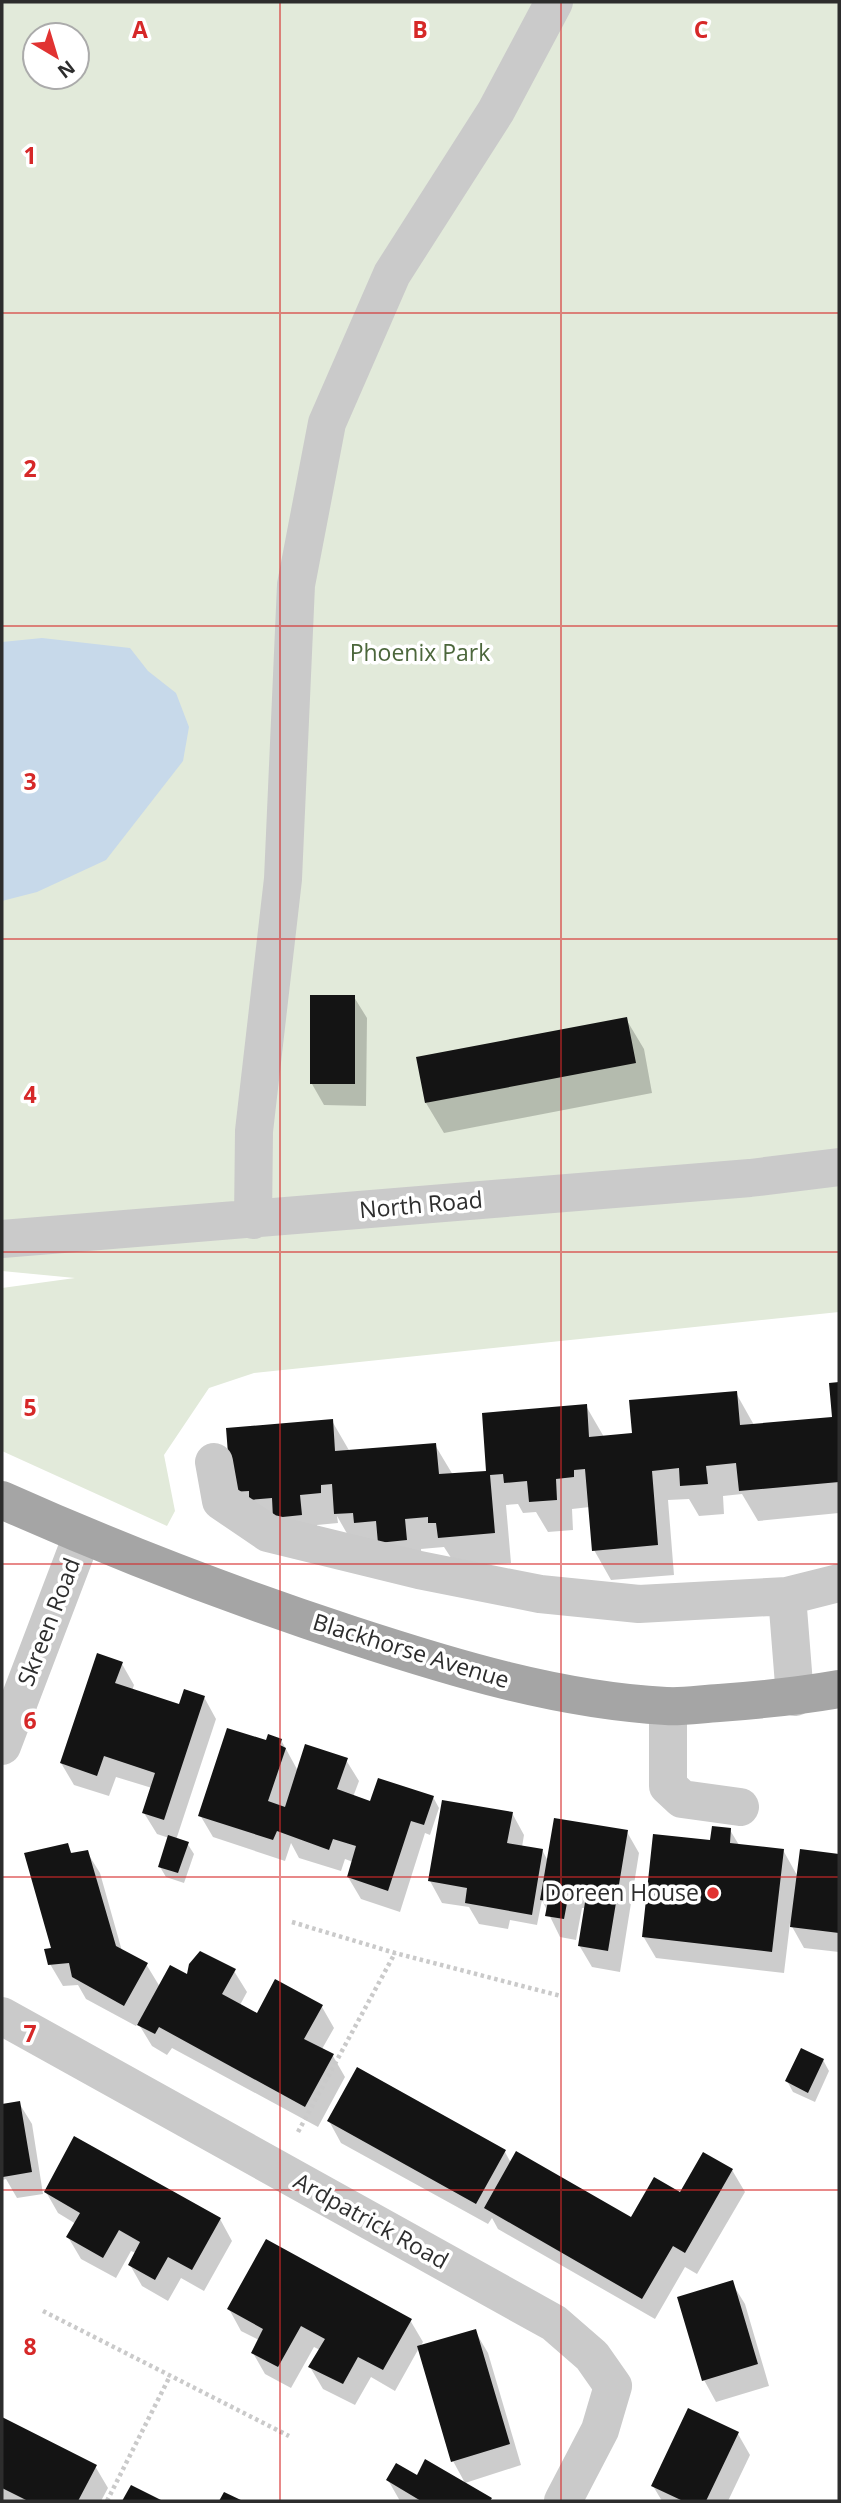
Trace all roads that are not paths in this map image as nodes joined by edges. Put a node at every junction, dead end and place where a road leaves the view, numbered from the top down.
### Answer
1 (554, 2) edge
2 (839, 1167) edge
3 (253, 1220) junction
4 (2, 1239) edge
5 (214, 1462) dead end
6 (2, 1500) edge
7 (82, 1536) junction
8 (839, 1583) edge
9 (787, 1596) junction
10 (839, 1689) edge
11 (795, 1697) junction
12 (668, 1706) junction
13 (2, 1746) edge
14 (740, 1807) dead end
15 (2, 2017) edge
16 (563, 2501) edge

1 - 3 street
2 - 3 street, North Road
3 - 4 street, North Road
5 - 9 street
6 - 7 main road, Blackhorse Avenue
7 - 12 main road, Blackhorse Avenue
7 - 13 street, Skreen Road
8 - 9 street
9 - 11 street
10 - 11 main road, Blackhorse Avenue
11 - 12 main road, Blackhorse Avenue
12 - 14 street
15 - 16 street, Ardpatrick Road

